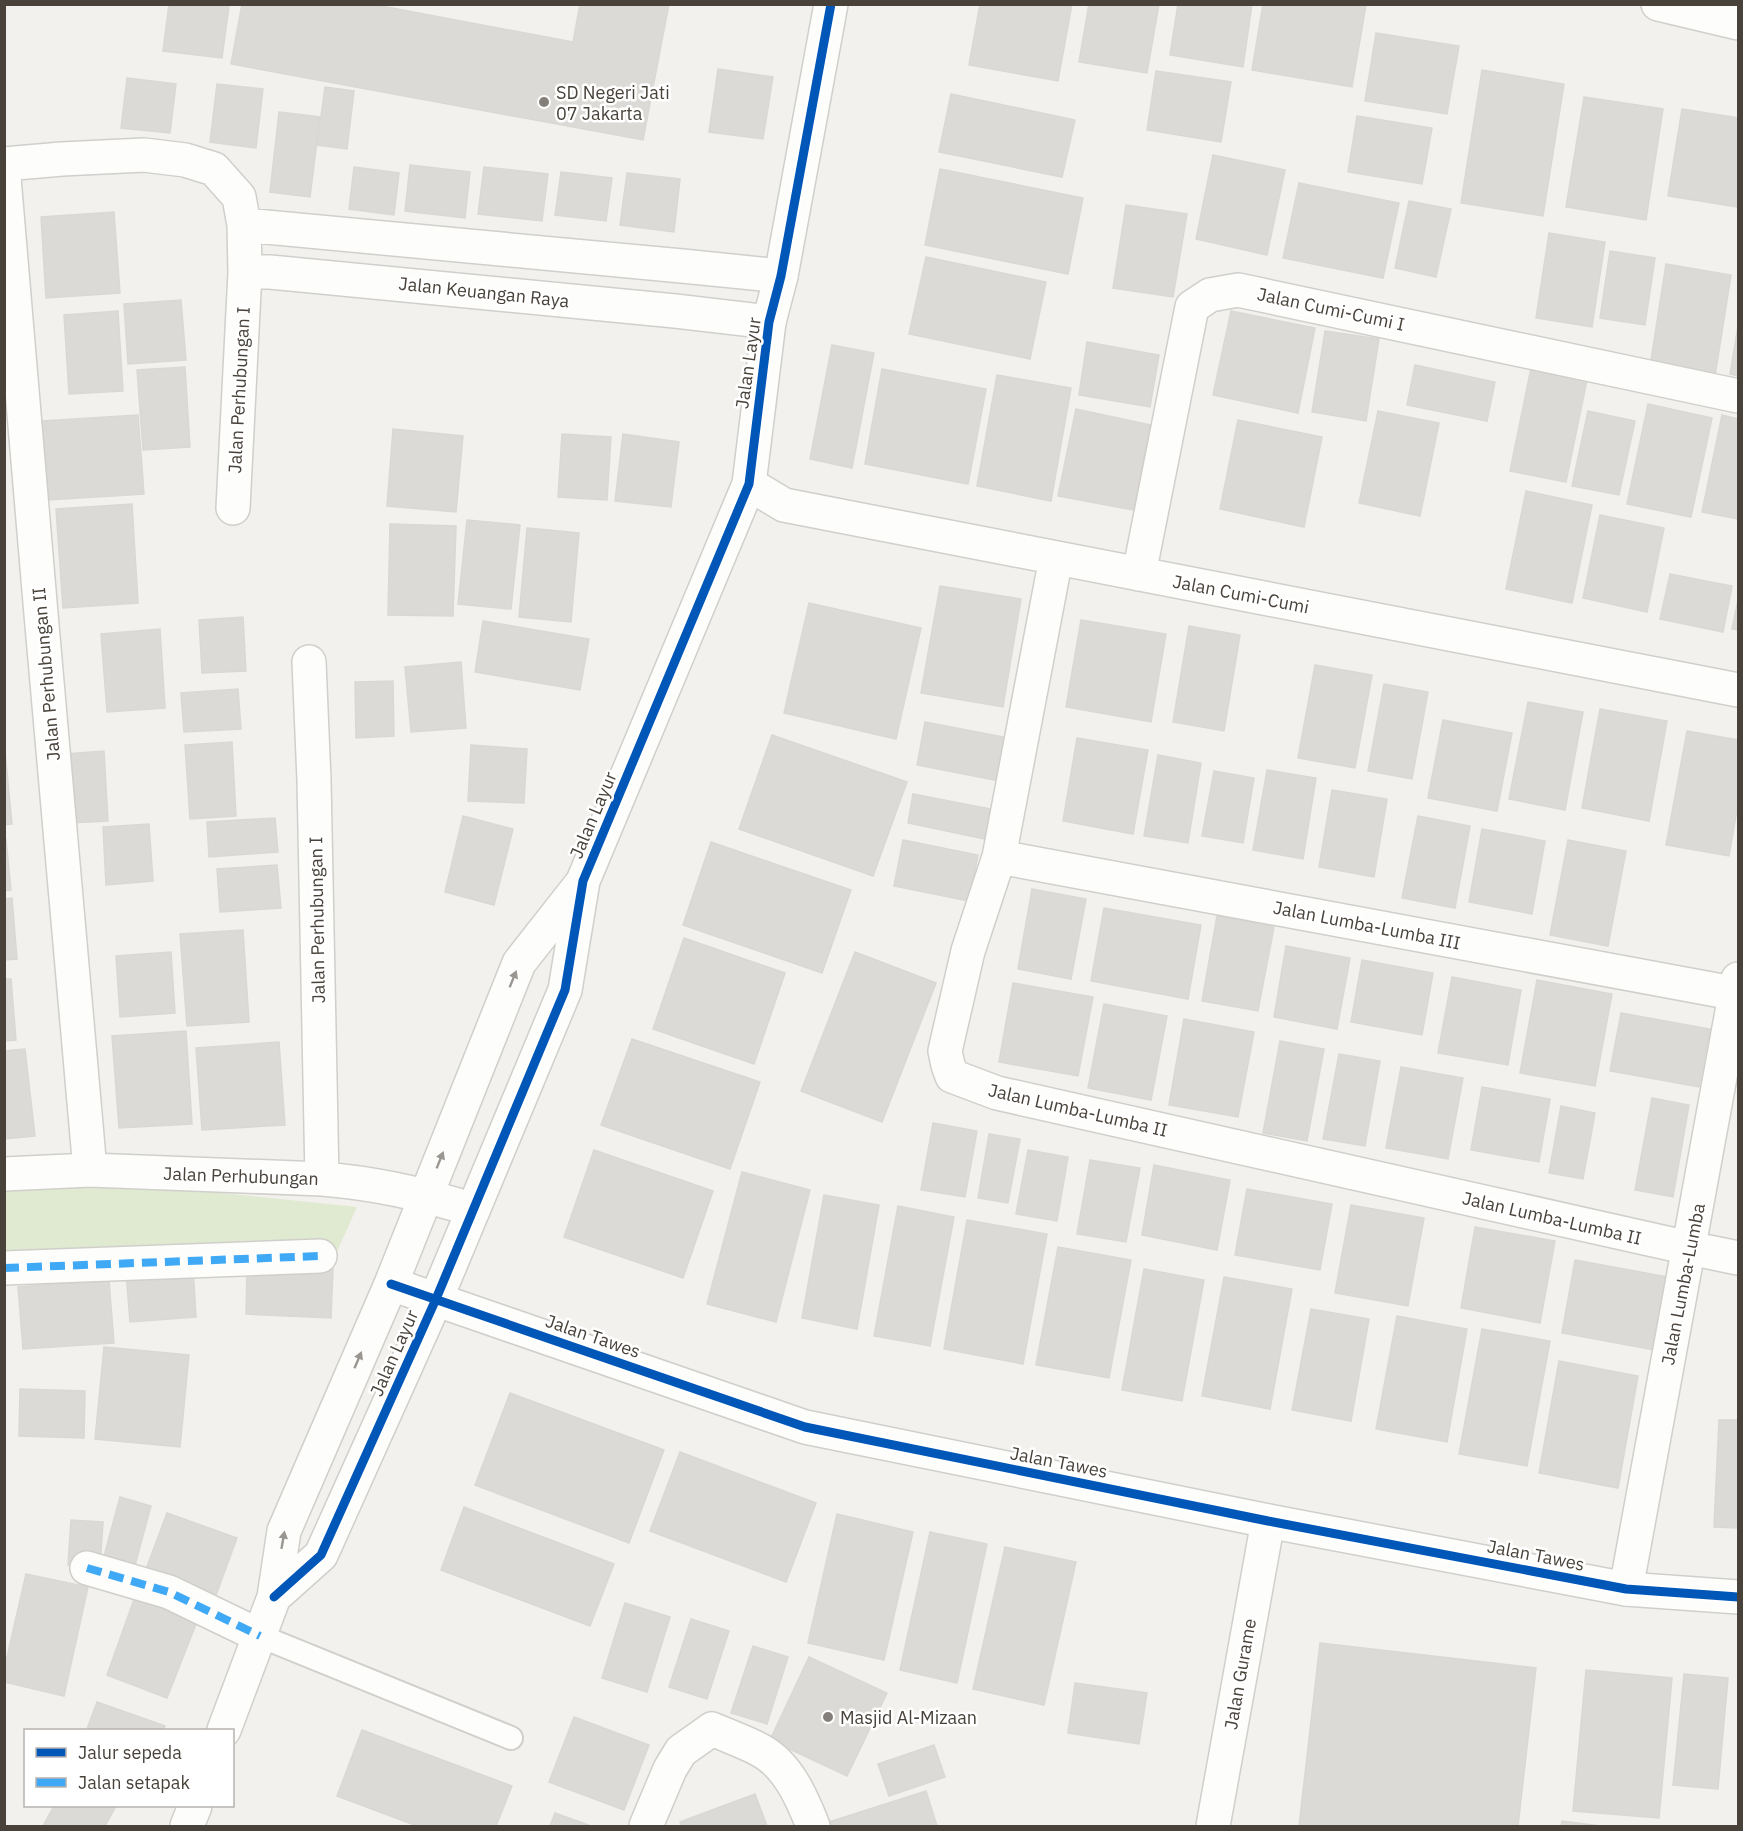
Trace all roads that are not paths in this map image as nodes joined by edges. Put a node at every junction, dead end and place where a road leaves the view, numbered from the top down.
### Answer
1 (831, 4) edge
2 (1658, 4) edge
3 (1738, 23) edge
4 (4, 164) edge
5 (4, 178) edge
6 (244, 225) junction
7 (245, 272) junction
8 (781, 276) junction
9 (769, 322) junction
10 (1738, 396) edge
11 (749, 484) junction
12 (233, 508) dead end
13 (1056, 558) junction
14 (1139, 574) junction
15 (309, 662) dead end
16 (1738, 690) edge
17 (999, 856) junction
18 (584, 881) junction
19 (1738, 989) edge
20 (90, 1170) junction
21 (4, 1174) edge
22 (322, 1179) junction
23 (426, 1195) junction
24 (473, 1210) junction
25 (1689, 1248) junction
26 (320, 1256) dead end
27 (1738, 1258) edge
28 (4, 1268) edge
29 (391, 1284) junction
30 (436, 1299) junction
31 (1268, 1521) junction
32 (87, 1568) dead end
33 (1626, 1588) junction
34 (274, 1597) junction
35 (1738, 1597) edge
36 (260, 1636) junction
37 (225, 1729) edge
38 (511, 1738) dead end
39 (195, 1807) edge
40 (187, 1827) edge
41 (646, 1827) edge
42 (813, 1827) edge
43 (1213, 1827) edge

1 - 8 street, Jalan Layur
2 - 3 street
4 - 6 street
5 - 20 street, Jalan Perhubungan II
6 - 7 street
6 - 8 street
7 - 9 street, Jalan Keuangan Raya
7 - 12 street, Jalan Perhubungan I
8 - 9 street, Jalan Layur
9 - 11 street, Jalan Layur
10 - 14 street, Jalan Cumi-Cumi I
11 - 13 street, Jalan Cumi-Cumi
11 - 18 street, Jalan Layur
13 - 14 street, Jalan Cumi-Cumi
13 - 17 street, Jalan Lumba-Lumba II
14 - 16 street, Jalan Cumi-Cumi
15 - 22 street, Jalan Perhubungan I
17 - 19 street, Jalan Lumba-Lumba III
17 - 25 street, Jalan Lumba-Lumba II
23 -> 18 street, Jalan Layur
18 - 24 street, Jalan Layur
19 - 25 street, Jalan Lumba-Lumba
20 - 21 street, Jalan Perhubungan
20 - 22 street, Jalan Perhubungan
22 - 23 street, Jalan Perhubungan
23 - 24 street, Jalan Perhubungan
23 - 29 street, Jalan Layur
24 - 30 street, Jalan Layur
25 - 27 street
25 - 33 street, Jalan Lumba-Lumba
26 - 28 street
29 - 30 street, Jalan Tawes
34 -> 29 street, Jalan Layur
30 - 31 street, Jalan Tawes
30 - 34 street, Jalan Layur
31 - 33 street, Jalan Tawes
31 - 43 street, Jalan Gurame
32 - 36 street
33 - 35 street, Jalan Tawes
34 - 36 street, Jalan Layur
36 - 37 street, Jalan Layur
36 - 38 lane
39 - 40 street
41 - 42 street

